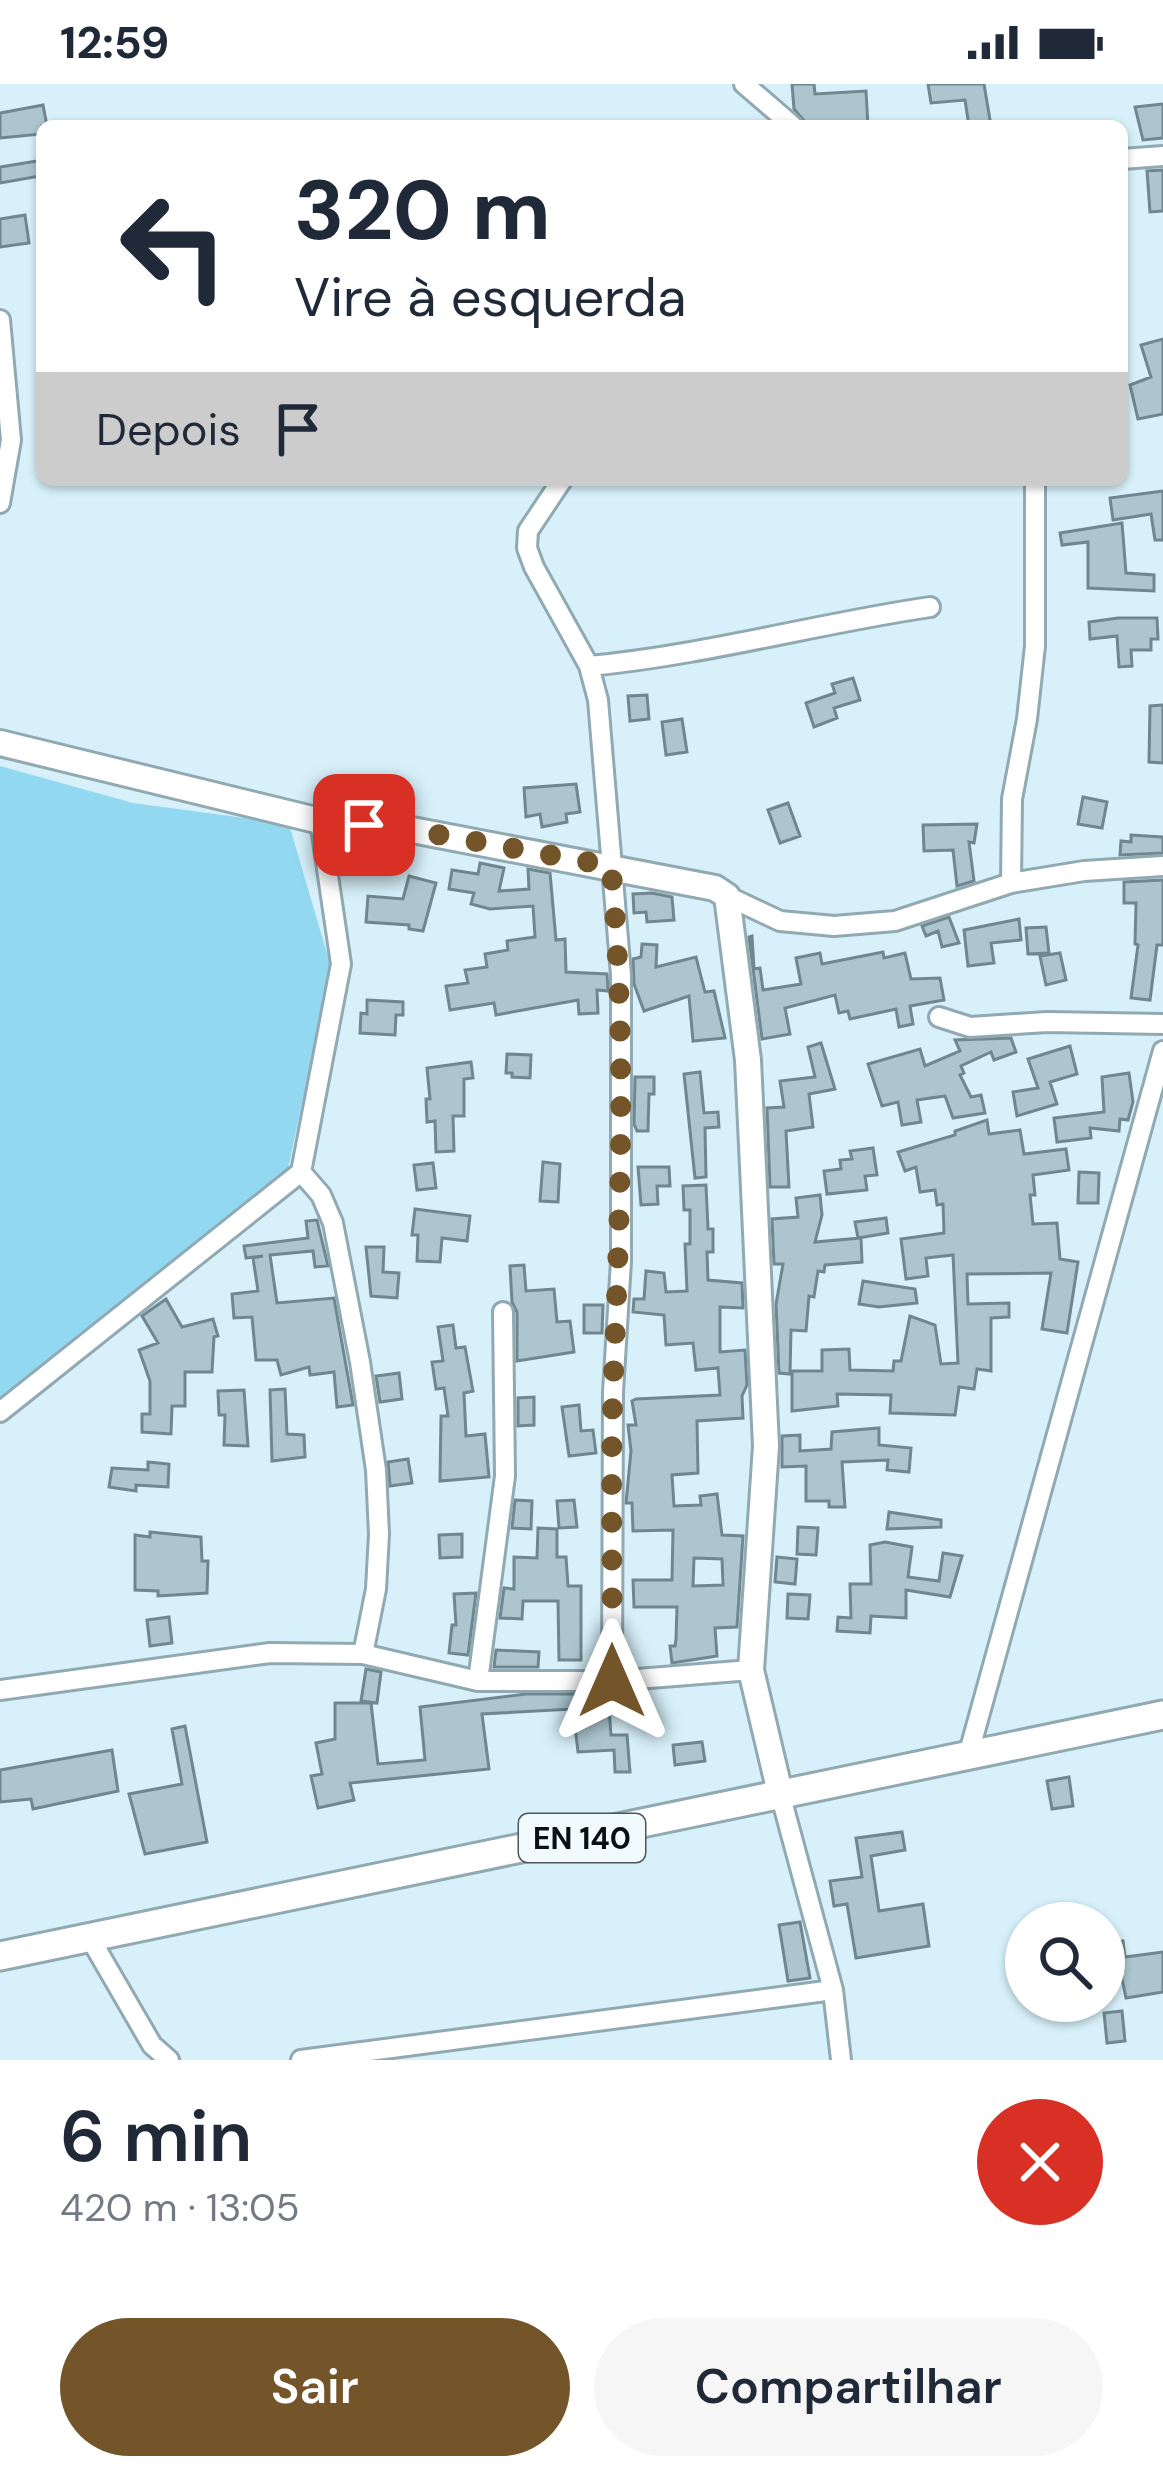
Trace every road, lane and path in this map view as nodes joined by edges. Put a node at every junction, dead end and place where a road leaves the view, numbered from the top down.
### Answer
1 (744, 84) edge
2 (786, 120) edge
3 (1163, 156) edge
4 (1128, 159) edge
5 (0, 320) edge
6 (558, 486) edge
7 (1035, 486) edge
8 (0, 503) edge
9 (930, 607) dead end
10 (589, 667) junction
11 (0, 743) edge
12 (320, 821) junction
13 (611, 866) junction
14 (1163, 866) edge
15 (1011, 883) junction
16 (727, 896) junction
17 (939, 1017) dead end
18 (1163, 1024) edge
19 (1163, 1051) edge
20 (301, 1172) junction
21 (503, 1312) dead end
22 (0, 1412) edge
23 (364, 1654) junction
24 (751, 1670) junction
25 (478, 1681) junction
26 (612, 1681) junction
27 (0, 1690) edge
28 (1163, 1715) edge
29 (968, 1756) junction
30 (781, 1797) junction
31 (90, 1939) junction
32 (0, 1956) edge
33 (833, 1990) junction
34 (170, 2060) edge
35 (301, 2060) edge
36 (841, 2060) edge

1 - 2 street
3 - 4 street
5 - 8 street
6 - 10 street
7 - 15 street
9 - 10 street
10 - 13 street
11 - 12 street
12 - 13 street
12 - 20 street
13 - 16 street
13 - 26 street
14 - 15 street
15 - 16 street
16 - 24 street
17 - 18 street
19 - 29 street
20 - 22 street
20 - 23 street
21 - 25 street
23 - 25 street
23 - 27 street
24 - 26 street
24 - 30 street
25 - 26 street
28 - 29 main road, EN 140
29 - 30 main road, EN 140
30 - 31 main road, EN 140
30 - 33 street
31 - 32 main road, EN 140
31 - 34 street
33 - 35 street
33 - 36 street

